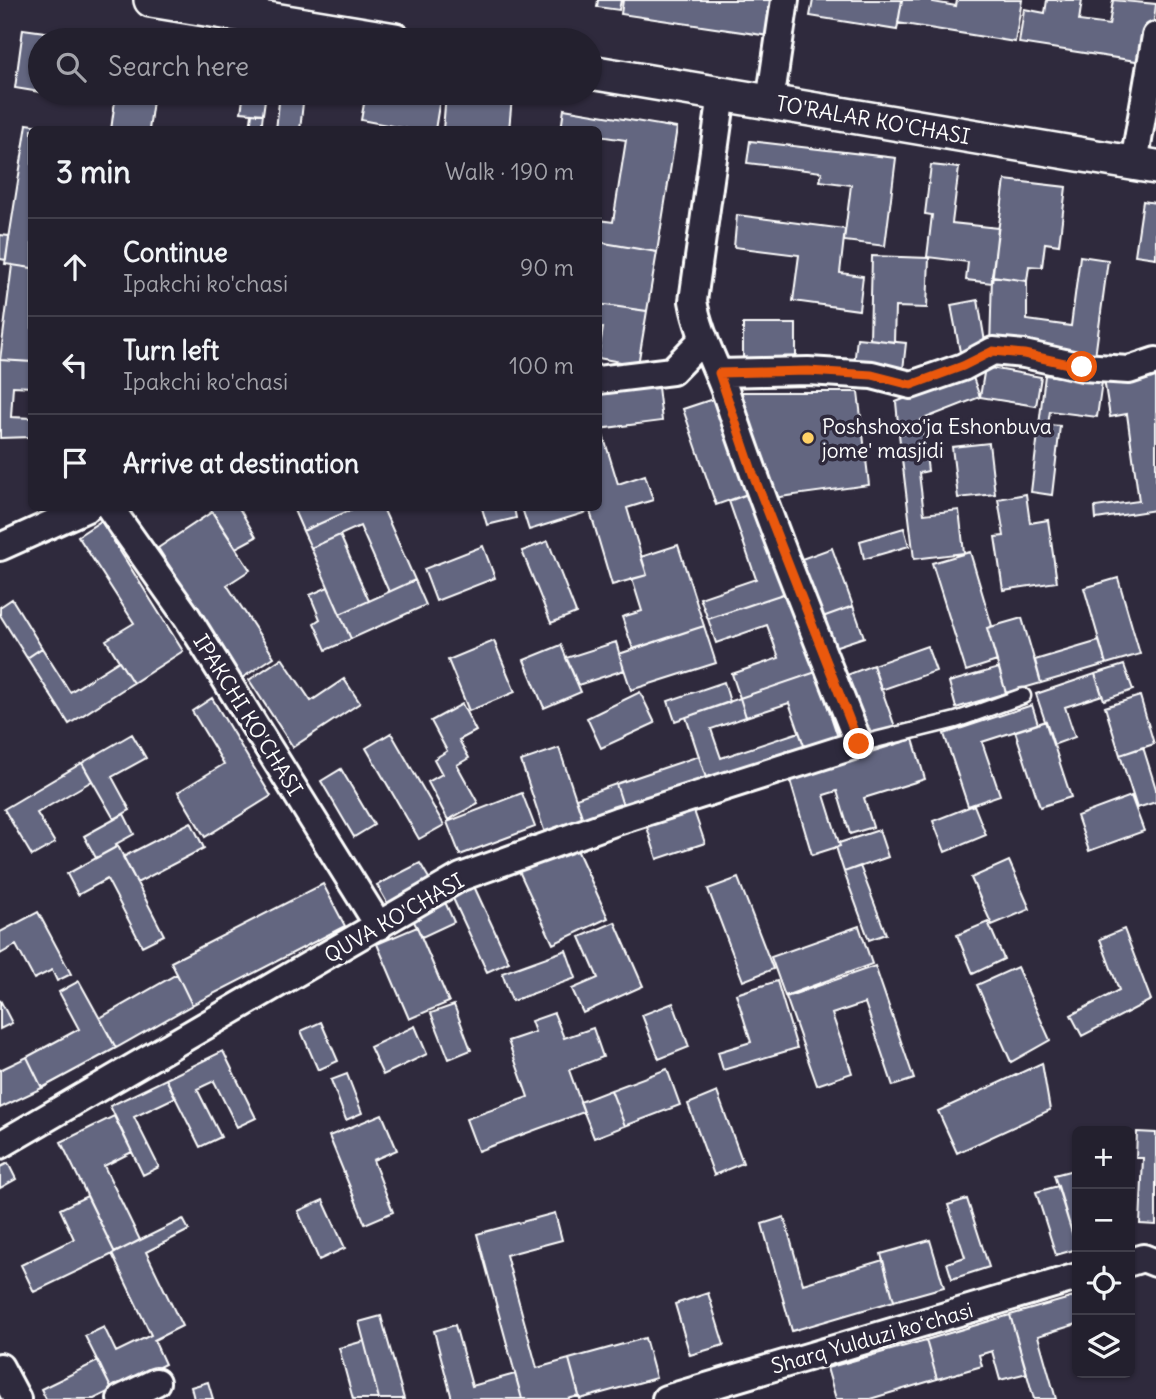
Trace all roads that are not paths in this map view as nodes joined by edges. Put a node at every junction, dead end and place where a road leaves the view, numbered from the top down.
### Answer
1 (151, 0) edge
2 (785, 0) edge
3 (271, 10) edge
4 (345, 28) edge
5 (1156, 36) edge
6 (602, 74) edge
7 (722, 94) junction
8 (770, 102) junction
9 (1145, 165) edge
10 (704, 338) junction
11 (1156, 361) edge
12 (719, 373) junction
13 (602, 380) edge
14 (80, 511) edge
15 (112, 511) edge
16 (0, 547) edge
17 (1023, 696) dead end
18 (859, 744) junction
19 (379, 926) junction
20 (0, 1145) edge
21 (1135, 1260) edge
22 (1156, 1263) edge
23 (1072, 1278) edge
24 (0, 1367) edge
25 (156, 1382) dead end
26 (17, 1399) edge
27 (121, 1399) edge
28 (666, 1399) edge

1 - 3 street
2 - 8 street
3 - 4 street
5 - 9 street
6 - 7 street, TO'RALAR KO'CHASI
7 - 8 street, TO'RALAR KO'CHASI
7 - 10 street
8 - 9 street, TO'RALAR KO'CHASI
10 - 12 street
10 - 13 street
11 - 12 street
12 - 18 street
14 - 16 street
15 - 19 street, IPAKCHI KO'CHASI
17 - 18 lane
18 - 19 street, QUVA KO'CHASI
19 - 20 street, QUVA KO'CHASI
21 - 22 street
23 - 28 street, Sharq Yulduzi koʻchasi
24 - 26 street
25 - 27 street

